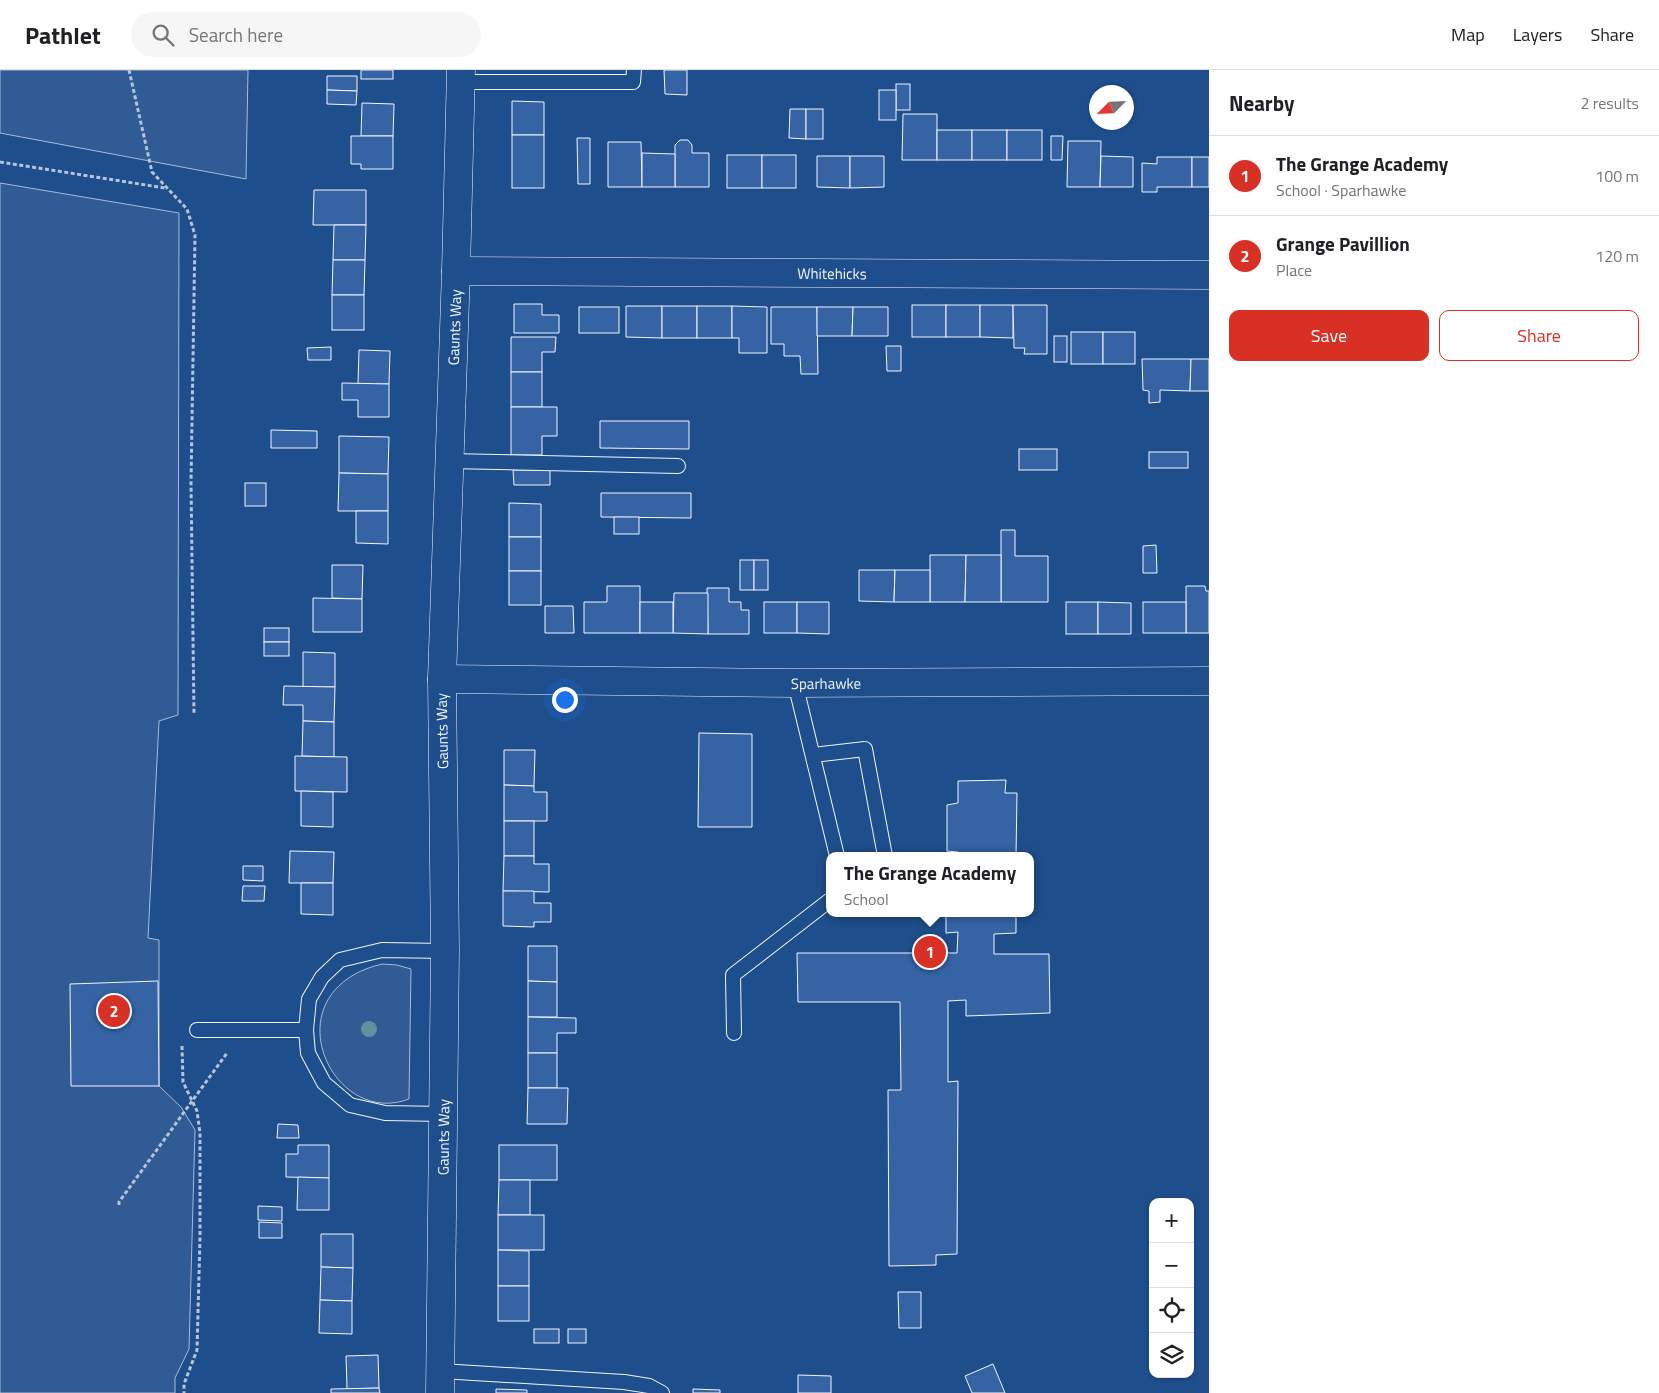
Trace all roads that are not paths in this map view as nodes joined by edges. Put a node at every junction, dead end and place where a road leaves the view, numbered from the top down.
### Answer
1 (634, 70) edge
2 (461, 76) edge
3 (456, 271) junction
4 (1209, 275) edge
5 (449, 461) junction
6 (678, 466) dead end
7 (442, 679) junction
8 (1209, 681) edge
9 (795, 683) junction
10 (813, 755) junction
11 (836, 852) edge
12 (884, 852) edge
13 (826, 903) edge
14 (445, 951) junction
15 (197, 1030) road end
16 (306, 1030) junction
17 (734, 1033) dead end
18 (444, 1114) junction
19 (440, 1382) edge
20 (662, 1393) edge

1 - 2 lane
2 - 3 street, Gaunts Way
3 - 4 street, Whitehicks
3 - 5 street, Gaunts Way
5 - 6 lane
5 - 7 street, Gaunts Way
7 - 9 street, Sparhawke
7 - 14 street, Gaunts Way
8 - 9 street, Sparhawke
9 - 10 lane
10 - 11 lane
10 - 12 lane
13 - 17 lane
14 - 16 lane
14 - 18 street, Gaunts Way
15 - 16 lane
16 - 18 lane
18 - 19 street, Gaunts Way
19 - 20 lane

